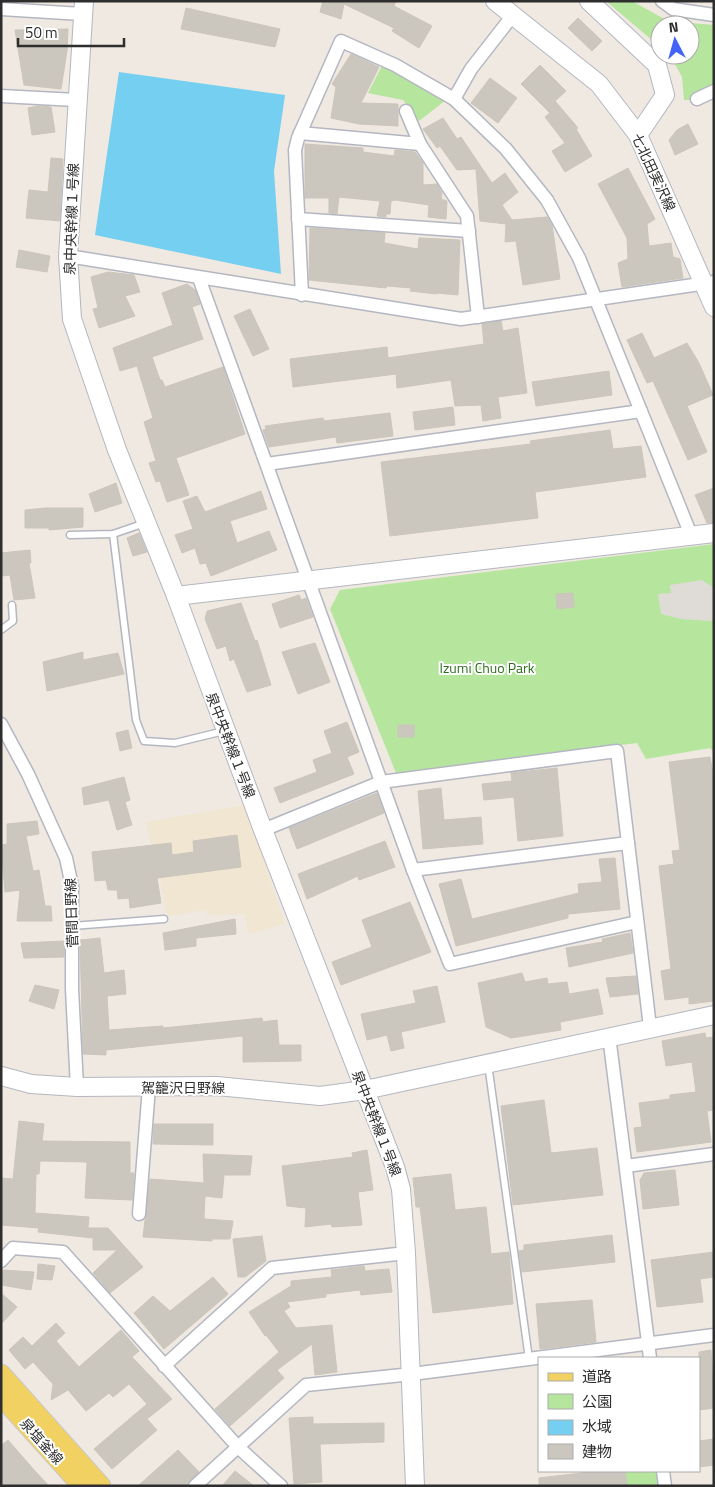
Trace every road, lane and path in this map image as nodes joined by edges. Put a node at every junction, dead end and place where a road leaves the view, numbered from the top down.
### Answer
1 (496, 1) edge
2 (589, 1) edge
3 (662, 1) edge
4 (83, 8) edge
5 (1, 9) edge
6 (513, 15) junction
7 (714, 15) edge
8 (714, 91) edge
9 (1, 96) edge
10 (454, 99) junction
11 (696, 99) dead end
12 (76, 100) junction
13 (406, 111) dead end
14 (300, 133) junction
15 (638, 134) junction
16 (420, 144) junction
17 (298, 219) junction
18 (469, 231) junction
19 (68, 256) junction
20 (199, 278) junction
21 (709, 283) edge
22 (302, 295) junction
23 (596, 299) junction
24 (714, 307) edge
25 (478, 317) junction
26 (642, 412) junction
27 (267, 464) junction
28 (146, 522) junction
29 (714, 532) edge
30 (113, 534) junction
31 (70, 535) dead end
32 (691, 535) junction
33 (309, 580) junction
34 (176, 596) junction
35 (12, 605) dead end
36 (1, 630) edge
37 (1, 724) edge
38 (226, 730) junction
39 (381, 782) junction
40 (263, 830) junction
41 (628, 843) junction
42 (413, 870) junction
43 (164, 919) dead end
44 (637, 922) junction
45 (72, 926) junction
46 (714, 1015) edge
47 (650, 1027) junction
48 (609, 1036) junction
49 (488, 1063) junction
50 (1, 1076) edge
51 (149, 1086) junction
52 (77, 1088) junction
53 (365, 1090) junction
54 (714, 1154) edge
55 (626, 1166) junction
56 (139, 1214) dead end
57 (406, 1253) junction
58 (1, 1262) edge
59 (714, 1335) edge
60 (648, 1344) junction
61 (545, 1357) edge
62 (650, 1357) edge
63 (538, 1358) edge
64 (529, 1359) junction
65 (164, 1366) junction
66 (1, 1374) edge
67 (412, 1374) junction
68 (1, 1396) edge
69 (238, 1447) junction
70 (663, 1472) edge
71 (82, 1486) edge
72 (101, 1486) edge
73 (195, 1486) edge
74 (281, 1486) edge
75 (416, 1486) edge
76 (665, 1486) edge

1 - 6 street, 七北田実沢線
2 - 15 street
3 - 7 street
4 - 5 street
4 - 12 street, 泉中央幹線１号線
6 - 10 street
6 - 15 street, 七北田実沢線
8 - 11 street
9 - 12 street
10 - 14 street
10 - 23 street
12 - 19 street, 泉中央幹線１号線
13 - 16 street
14 - 16 street
14 - 17 street
15 - 21 street, 七北田実沢線
16 - 18 street
17 - 18 street
17 - 22 street
18 - 25 street
19 - 20 street
19 - 28 street, 泉中央幹線１号線
20 - 22 street
20 - 27 street
21 - 23 street
21 - 24 street, 七北田実沢線
22 - 25 street
23 - 25 street
23 - 26 street
26 - 27 street
26 - 32 street
27 - 33 street
28 - 30 lane
28 - 34 street, 泉中央幹線１号線
29 - 32 street
30 - 31 lane
30 - 38 lane
32 - 33 street
33 - 34 street
33 - 39 street
34 - 38 street, 泉中央幹線１号線
35 - 36 lane
37 - 45 street, 菅間日野線
38 - 40 street, 泉中央幹線１号線
39 - 40 street
39 - 41 street
39 - 42 street
40 - 53 street, 泉中央幹線１号線
41 - 42 street
41 - 44 street
42 - 44 street
43 - 45 lane
44 - 47 street
45 - 52 street, 菅間日野線
46 - 47 street, 駕籠沢日野線
47 - 48 street, 駕籠沢日野線
48 - 49 street, 駕籠沢日野線
48 - 55 street
49 - 53 street, 駕籠沢日野線
49 - 64 lane
50 - 52 street, 駕籠沢日野線
51 - 52 street, 駕籠沢日野線
51 - 53 street, 駕籠沢日野線
51 - 56 street
53 - 57 street, 泉中央幹線１号線
54 - 55 street
55 - 60 street
57 - 65 street
57 - 67 street, 泉中央幹線１号線
58 - 65 street
59 - 60 street
60 - 61 street
60 - 62 street
63 - 64 street
64 - 67 street
65 - 69 street
66 - 72 main road
67 - 69 street
67 - 75 street, 泉中央幹線１号線
68 - 71 main road, 泉塩釜線
69 - 73 street
69 - 74 street
70 - 76 street

